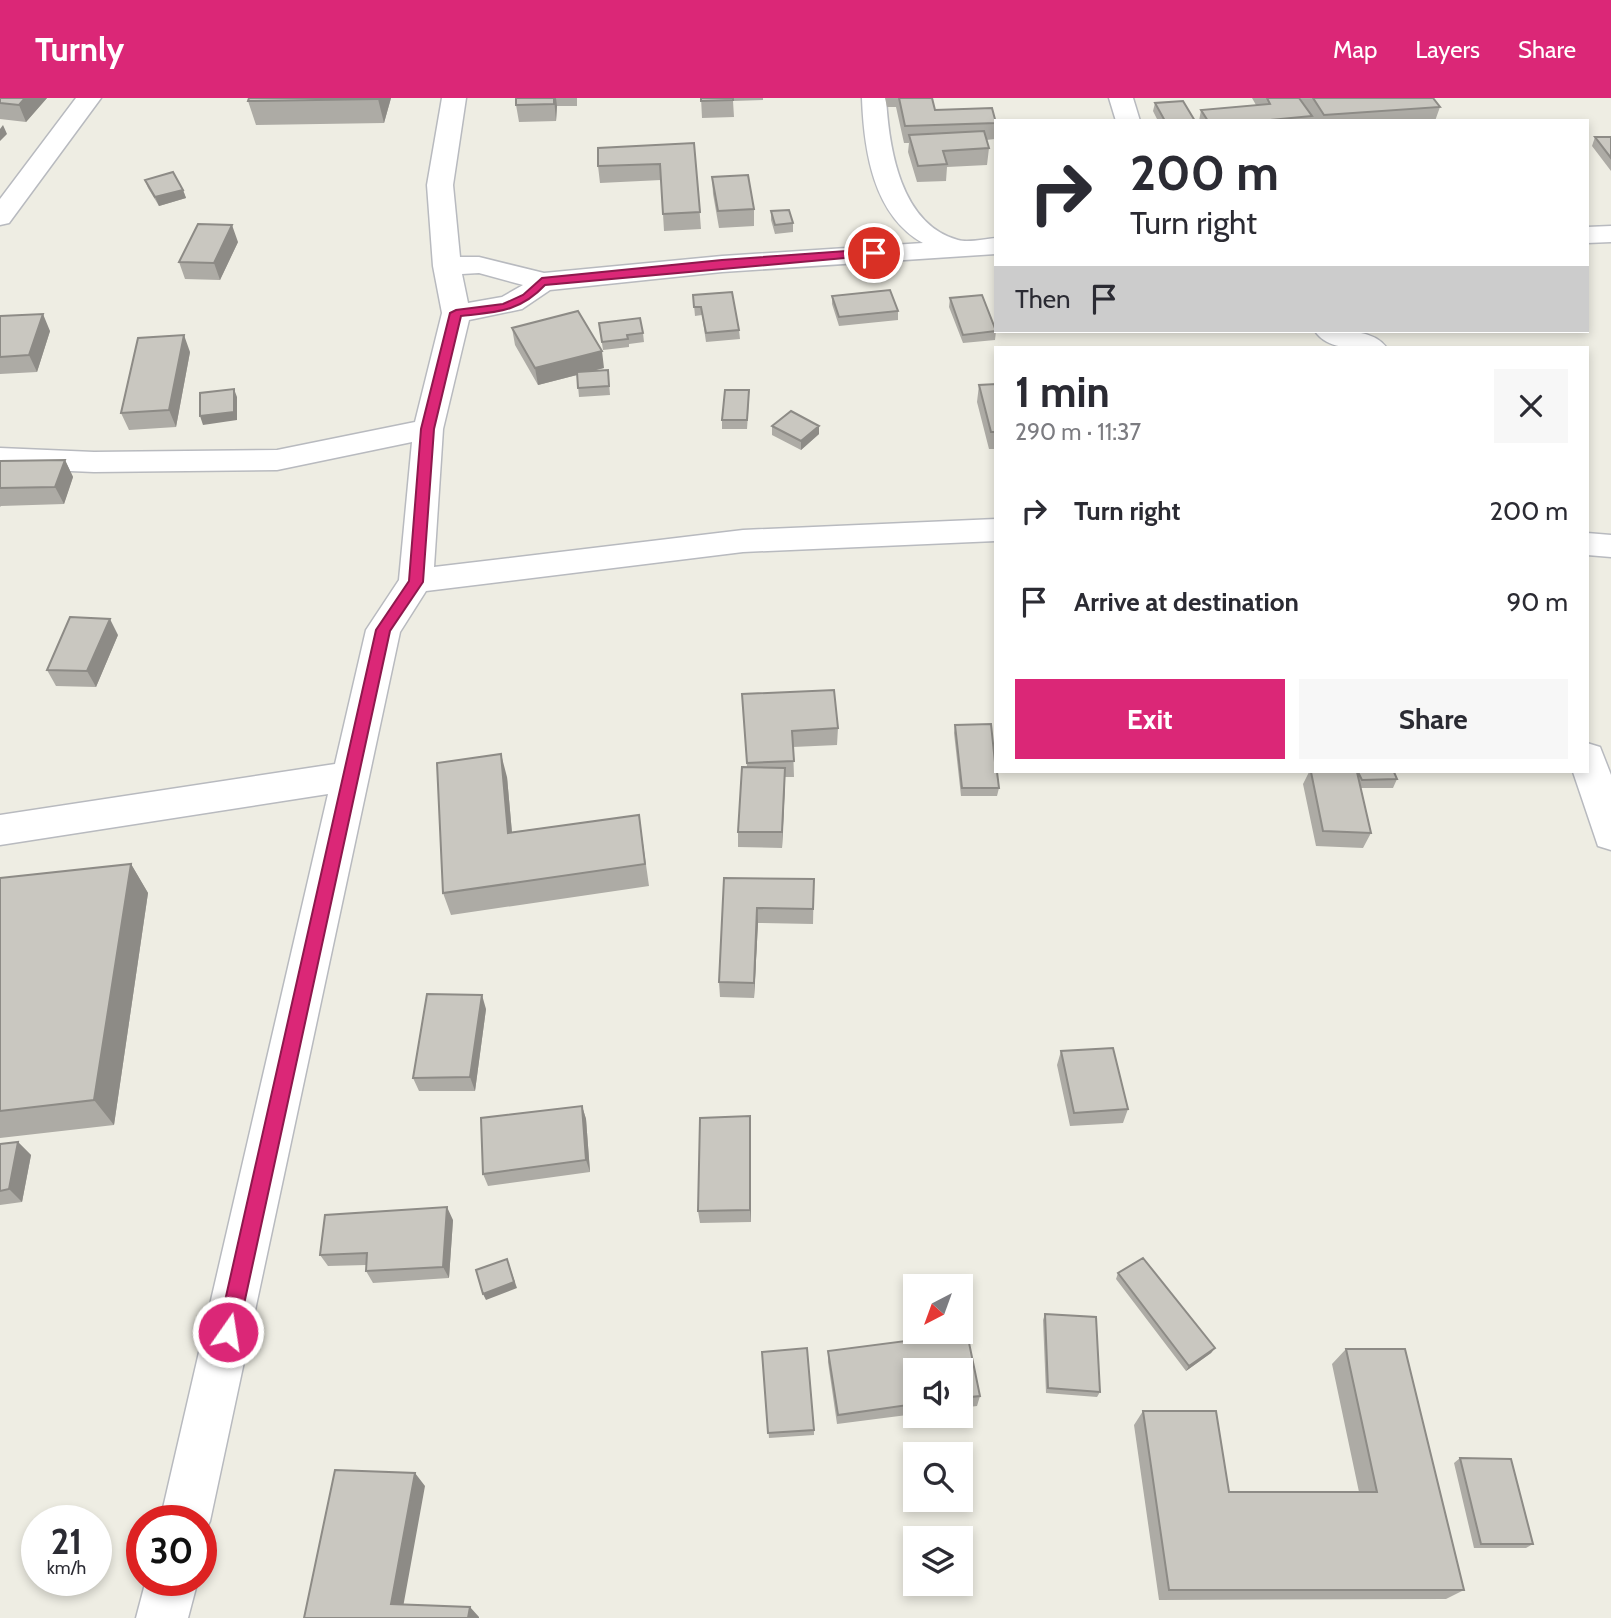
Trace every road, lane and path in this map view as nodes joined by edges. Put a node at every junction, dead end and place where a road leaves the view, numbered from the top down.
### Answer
1 (89, 98) edge
2 (454, 98) edge
3 (874, 98) edge
4 (1121, 98) edge
5 (1127, 119) edge
6 (0, 217) edge
7 (1611, 234) edge
8 (1589, 235) edge
9 (994, 246) edge
10 (950, 247) junction
11 (447, 266) junction
12 (542, 282) junction
13 (456, 313) junction
14 (1334, 333) edge
15 (1367, 346) edge
16 (428, 429) junction
17 (0, 458) edge
18 (994, 530) edge
19 (1589, 544) edge
20 (1611, 546) edge
21 (416, 582) junction
22 (1589, 764) edge
23 (351, 776) junction
24 (0, 830) edge
25 (1611, 835) edge
26 (189, 1505) edge
27 (168, 1596) edge
28 (162, 1618) edge

1 - 6 street
2 - 11 street
3 - 10 street
4 - 5 street
7 - 8 street
9 - 10 street
10 - 12 street
11 - 12 street
11 - 13 street
12 - 13 street
13 - 16 street
14 - 15 street
16 - 17 street
16 - 21 street
18 - 21 street
19 - 20 street
21 - 23 street
22 - 25 street
23 - 24 street
23 - 26 street
27 - 28 street

